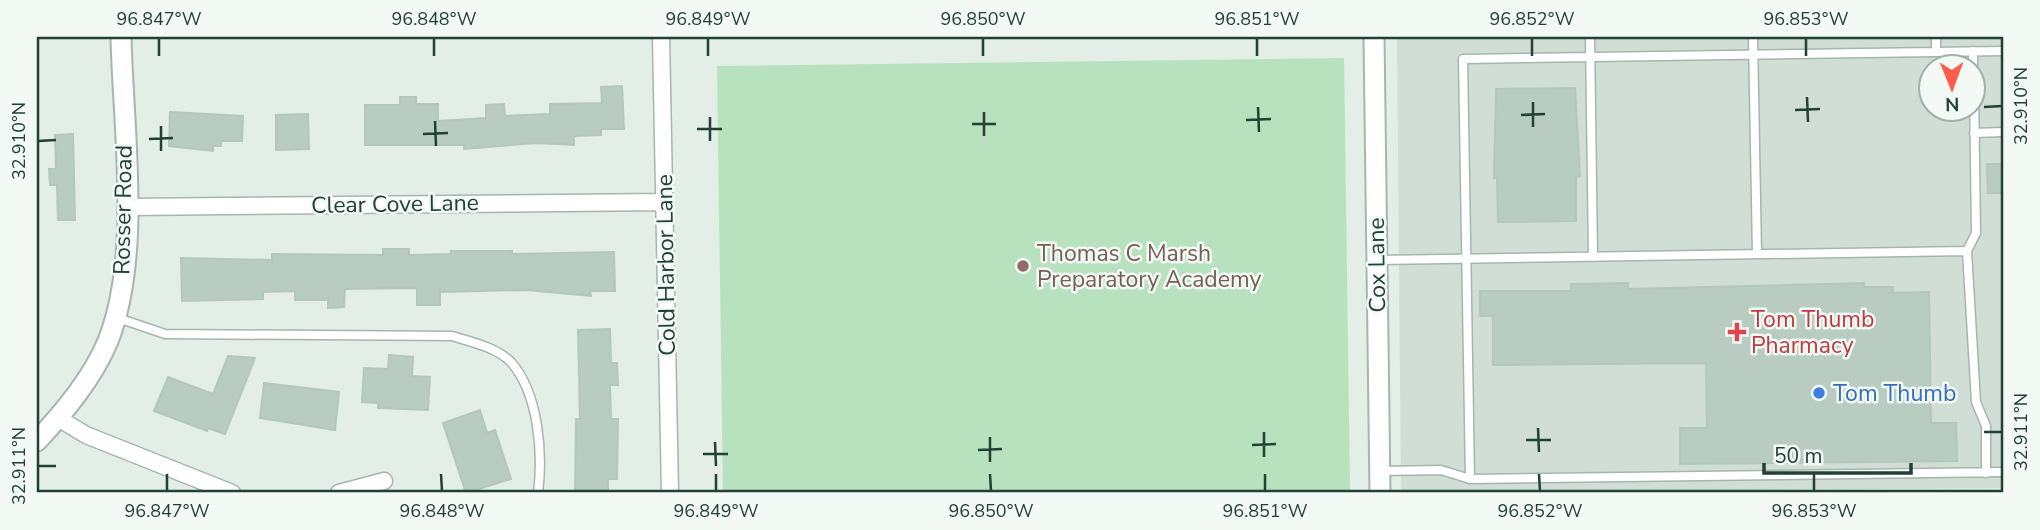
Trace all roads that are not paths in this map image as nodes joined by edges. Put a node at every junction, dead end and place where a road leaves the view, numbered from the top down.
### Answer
1 (121, 37) edge
2 (662, 37) edge
3 (1374, 37) edge
4 (1590, 37) edge
5 (1753, 37) edge
6 (1936, 37) edge
7 (1973, 51) joint
8 (2003, 51) edge
9 (1918, 52) edge
10 (1937, 52) joint
11 (1754, 55) junction
12 (1590, 57) junction
13 (1974, 122) edge
14 (1974, 132) junction
15 (2003, 132) edge
16 (665, 202) junction
17 (126, 207) junction
18 (1967, 251) junction
19 (1757, 254) junction
20 (1593, 257) junction
21 (1466, 258) junction
22 (1377, 260) junction
23 (115, 317) junction
24 (58, 418) junction
25 (37, 441) edge
26 (1380, 472) junction
27 (2003, 472) edge
28 (1986, 473) junction
29 (1470, 480) junction
30 (384, 481) dead end
31 (232, 493) edge
32 (338, 493) edge
33 (538, 493) edge
34 (670, 493) edge
35 (1380, 493) edge

1 - 17 street, Rosser Road
2 - 16 street, Cold Harbor Lane
3 - 22 street, Cox Lane
4 - 12 lane
5 - 11 lane
6 - 10 lane
7 - 8 lane
7 - 10 lane
9 - 11 lane
11 - 12 lane
11 - 19 lane
12 - 20 lane
12 - 21 lane
13 - 14 lane
14 - 15 lane
14 - 18 lane
16 - 17 street, Clear Cove Lane
16 - 34 street, Cold Harbor Lane
17 - 23 street, Rosser Road
18 - 19 lane
18 - 28 lane
19 - 20 lane
20 - 21 lane
21 - 22 lane
21 - 29 lane
22 - 26 street, Cox Lane
23 - 24 street, Rosser Road
23 - 33 lane
24 - 25 street, Rosser Road
24 - 31 street
26 - 29 lane
26 - 35 street, Cox Lane
27 - 28 lane
28 - 29 lane
30 - 32 street

